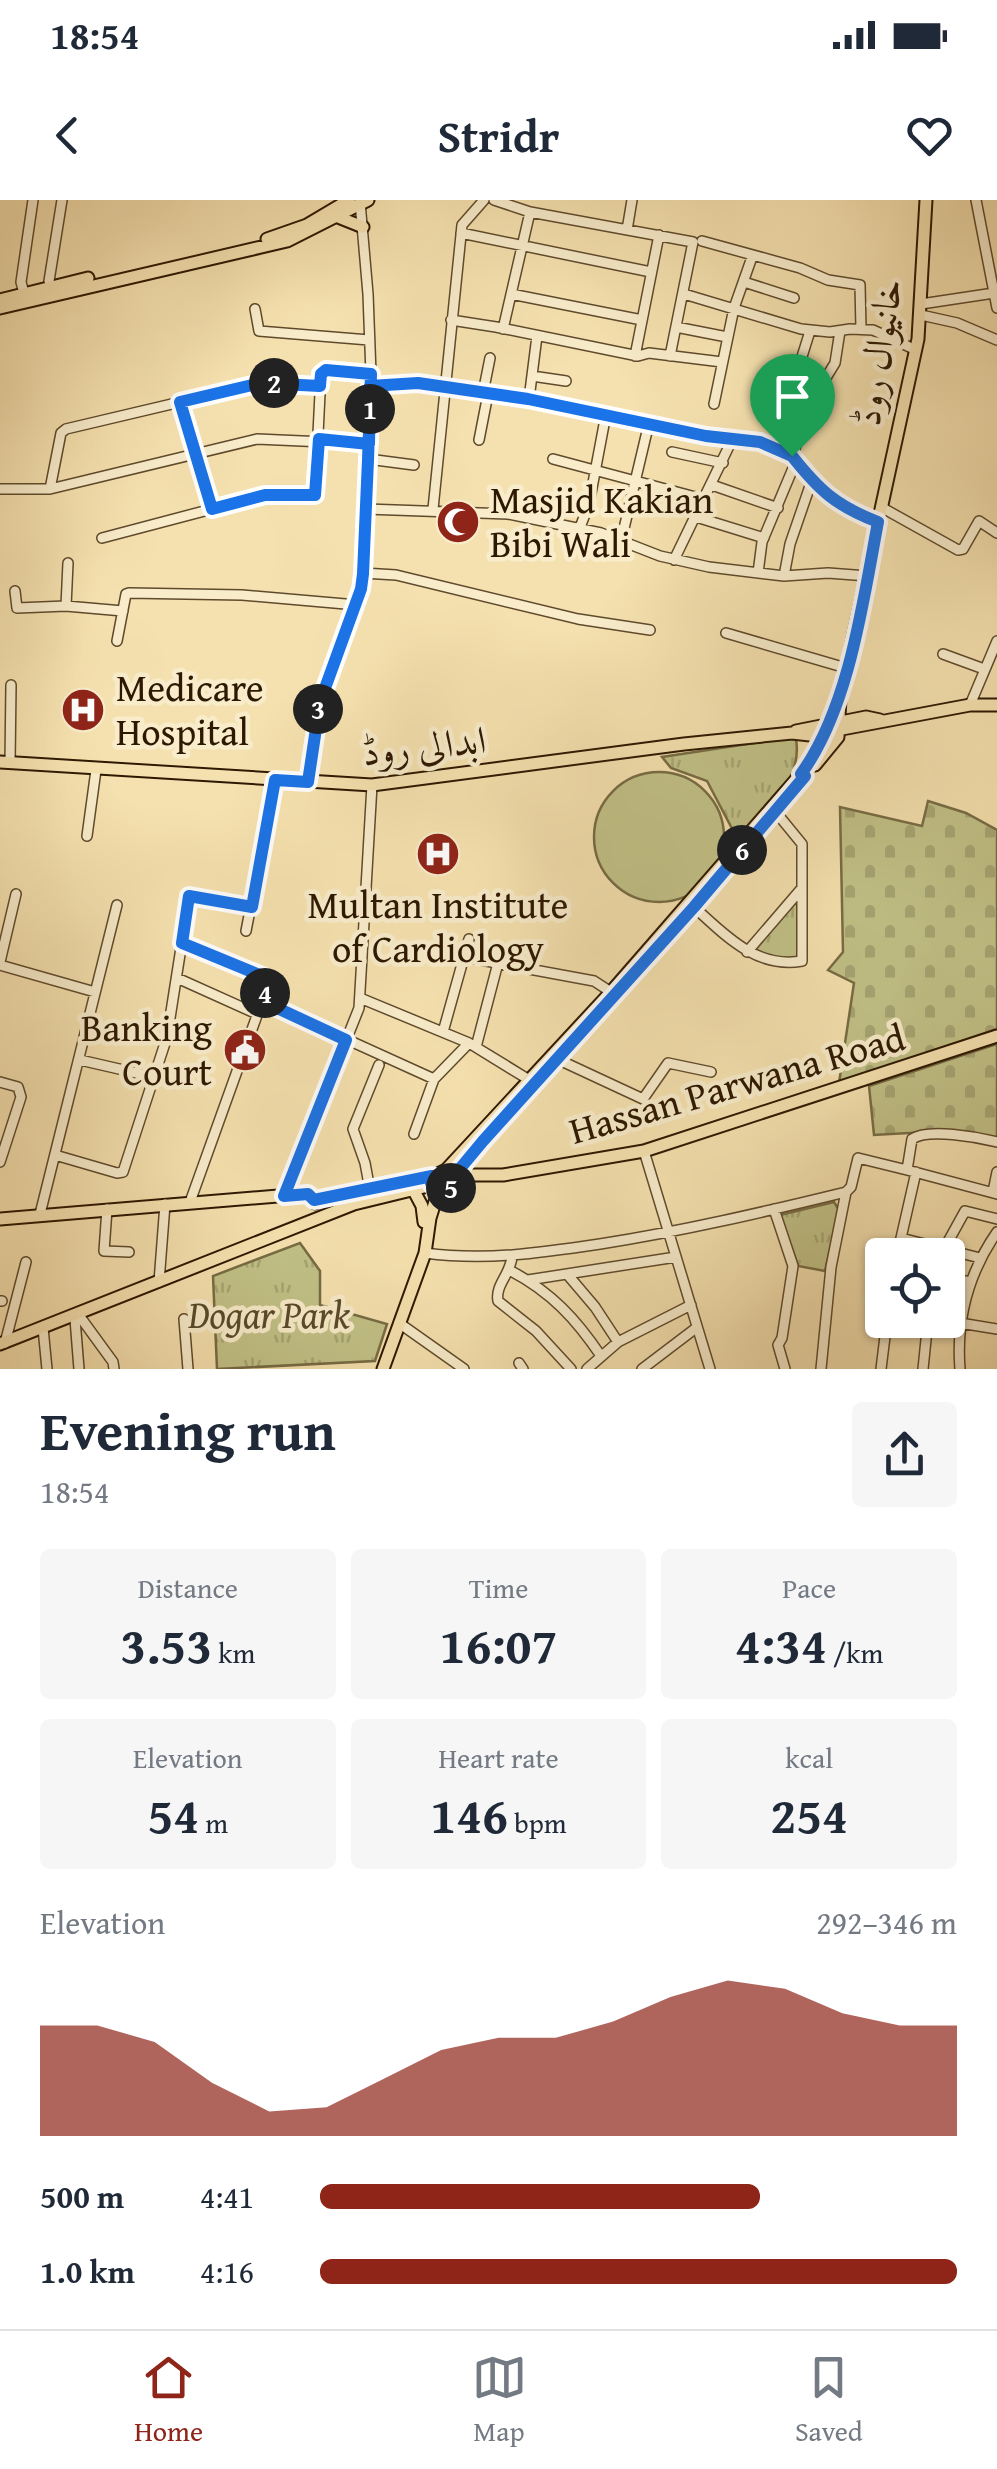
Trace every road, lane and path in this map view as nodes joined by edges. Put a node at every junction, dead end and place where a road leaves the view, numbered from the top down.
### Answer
1 (33, 200) edge
2 (62, 200) edge
3 (484, 200) edge
4 (494, 200) edge
5 (924, 200) edge
6 (976, 200) edge
7 (359, 201) edge
8 (629, 201) edge
9 (530, 212) junction
10 (338, 217) junction
11 (363, 226) junction
12 (627, 230) junction
13 (461, 233) junction
14 (660, 235) junction
15 (702, 241) dead end
16 (522, 246) junction
17 (752, 257) junction
18 (652, 272) junction
19 (50, 281) dead end
20 (744, 282) junction
21 (994, 293) junction
22 (24, 294) junction
23 (511, 294) junction
24 (684, 294) junction
25 (794, 298) dead end
26 (0, 300) edge
27 (0, 308) edge
28 (734, 308) junction
29 (997, 308) edge
30 (254, 309) dead end
31 (921, 310) junction
32 (451, 320) junction
33 (642, 320) junction
34 (676, 327) junction
35 (503, 329) junction
36 (861, 329) junction
37 (810, 331) junction
38 (840, 331) junction
39 (538, 336) junction
40 (727, 338) junction
41 (370, 340) junction
42 (997, 340) edge
43 (916, 350) junction
44 (635, 356) junction
45 (670, 356) junction
46 (490, 358) dead end
47 (722, 362) junction
48 (532, 376) junction
49 (371, 380) junction
50 (795, 380) dead end
51 (566, 381) dead end
52 (446, 385) junction
53 (320, 386) junction
54 (486, 394) junction
55 (528, 399) junction
56 (180, 402) junction
57 (714, 404) dead end
58 (606, 414) junction
59 (649, 423) junction
60 (319, 439) junction
61 (479, 440) dead end
62 (732, 440) junction
63 (369, 444) junction
64 (672, 452) dead end
65 (196, 454) junction
66 (794, 458) junction
67 (553, 459) dead end
68 (368, 460) junction
69 (723, 463) junction
70 (414, 465) dead end
71 (594, 468) junction
72 (635, 480) junction
73 (812, 480) junction
74 (712, 485) junction
75 (0, 489) edge
76 (50, 490) junction
77 (704, 500) junction
78 (778, 508) junction
79 (881, 508) junction
80 (212, 509) junction
81 (366, 509) junction
82 (434, 510) junction
83 (693, 516) junction
84 (878, 522) junction
85 (579, 530) junction
86 (997, 533) edge
87 (102, 538) dead end
88 (764, 538) junction
89 (621, 541) junction
90 (674, 560) junction
91 (68, 563) dead end
92 (363, 574) junction
93 (758, 574) junction
94 (784, 576) junction
95 (868, 576) junction
96 (15, 591) dead end
97 (357, 604) junction
98 (66, 606) junction
99 (123, 611) junction
100 (650, 630) dead end
101 (726, 633) dead end
102 (117, 640) dead end
103 (997, 640) edge
104 (943, 654) dead end
105 (846, 668) junction
106 (984, 669) junction
107 (10, 685) dead end
108 (997, 705) edge
109 (970, 706) junction
110 (880, 720) junction
111 (834, 727) junction
112 (797, 734) junction
113 (827, 752) junction
114 (812, 760) junction
115 (5, 762) edge
116 (96, 770) junction
117 (803, 775) junction
118 (275, 780) junction
119 (308, 782) junction
120 (372, 785) junction
121 (775, 811) junction
122 (88, 836) dead end
123 (713, 880) junction
124 (802, 888) junction
125 (16, 894) dead end
126 (117, 905) dead end
127 (252, 907) junction
128 (694, 907) junction
129 (246, 931) dead end
130 (470, 939) dead end
131 (182, 943) junction
132 (746, 952) junction
133 (464, 957) junction
134 (0, 963) edge
135 (498, 963) junction
136 (177, 978) junction
137 (95, 992) junction
138 (611, 992) junction
139 (360, 998) junction
140 (262, 1001) junction
141 (258, 1014) junction
142 (443, 1032) junction
143 (997, 1036) edge
144 (346, 1040) junction
145 (473, 1045) junction
146 (558, 1059) junction
147 (80, 1060) junction
148 (378, 1066) dead end
149 (711, 1072) dead end
150 (154, 1077) junction
151 (434, 1079) junction
152 (530, 1080) junction
153 (0, 1082) edge
154 (414, 1134) dead end
155 (997, 1142) edge
156 (477, 1143) junction
157 (644, 1150) junction
158 (55, 1155) junction
159 (0, 1160) edge
160 (911, 1171) junction
161 (997, 1172) edge
162 (457, 1174) junction
163 (490, 1175) junction
164 (437, 1185) junction
165 (413, 1189) junction
166 (370, 1190) junction
167 (846, 1192) junction
168 (995, 1193) edge
169 (284, 1196) junction
170 (314, 1200) junction
171 (190, 1202) junction
172 (165, 1204) junction
173 (107, 1208) junction
174 (774, 1209) junction
175 (40, 1214) junction
176 (320, 1217) junction
177 (997, 1219) edge
178 (0, 1220) edge
179 (997, 1232) edge
180 (670, 1233) junction
181 (901, 1238) edge
182 (950, 1238) edge
183 (426, 1250) junction
184 (129, 1252) dead end
185 (965, 1252) edge
186 (983, 1254) junction
187 (997, 1254) edge
188 (512, 1257) junction
189 (676, 1257) junction
190 (26, 1262) dead end
191 (511, 1271) junction
192 (567, 1274) junction
193 (528, 1280) junction
194 (965, 1281) edge
195 (159, 1282) junction
196 (970, 1282) junction
197 (965, 1302) edge
198 (691, 1305) junction
199 (76, 1315) junction
200 (184, 1319) dead end
201 (400, 1323) junction
202 (965, 1324) edge
203 (43, 1328) junction
204 (696, 1328) junction
205 (997, 1328) edge
206 (884, 1338) edge
207 (926, 1338) edge
208 (960, 1338) edge
209 (618, 1342) junction
210 (2, 1344) edge
211 (600, 1357) junction
212 (47, 1369) edge
213 (78, 1369) edge
214 (114, 1369) edge
215 (188, 1369) edge
216 (383, 1369) edge
217 (464, 1369) edge
218 (571, 1369) edge
219 (587, 1369) edge
220 (608, 1369) edge
221 (642, 1369) edge
222 (710, 1369) edge
223 (785, 1369) edge
224 (820, 1369) edge
225 (880, 1369) edge
226 (923, 1369) edge
227 (960, 1369) edge

1 - 22 street
2 - 19 street
3 - 13 street
4 - 9 street
5 - 31 main road, خانیوال روڈ
6 - 21 street
7 - 10 main road
7 - 11 street
7 - 22 main road
8 - 12 street
9 - 12 street
9 - 16 street
10 - 11 main road
10 - 27 main road
11 - 41 street
12 - 14 street
13 - 16 street
13 - 32 street
14 - 18 street
14 - 24 street
15 - 17 street
16 - 18 street
16 - 23 street
17 - 20 street
17 - 36 street
18 - 33 street
20 - 25 street
20 - 28 street
21 - 29 street
21 - 31 street
22 - 26 main road
23 - 33 street
23 - 35 street
24 - 28 street
24 - 34 street
28 - 37 street
28 - 40 street
30 - 41 street
31 - 42 street
31 - 43 main road, خانیوال روڈ
32 - 35 street
32 - 52 street
33 - 44 street
34 - 40 street
34 - 45 street
35 - 39 street
36 - 38 street
36 - 43 street
37 - 38 street
37 - 50 street
38 - 66 street
39 - 44 street
39 - 48 street
40 - 47 street
41 - 49 street
43 - 79 main road, خانیوال روڈ
44 - 45 street
45 - 47 street
46 - 54 street
47 - 57 street
48 - 51 street
48 - 55 street
49 - 52 street
49 - 53 street
49 - 63 street
52 - 54 street
52 - 82 street
53 - 56 street
53 - 60 street
54 - 55 street
54 - 61 street
55 - 58 street
56 - 65 street
56 - 76 street
58 - 59 street
58 - 71 street
59 - 62 street
59 - 72 street
60 - 63 street
60 - 65 street
60 - 80 street
62 - 66 street
62 - 69 street
63 - 68 street
64 - 69 street
65 - 76 street
65 - 80 street
66 - 73 street
66 - 78 street
67 - 71 street
68 - 70 street
68 - 81 street
69 - 74 street
71 - 72 street
71 - 85 street
72 - 77 street
72 - 89 street
73 - 84 street
73 - 94 street
74 - 77 street
74 - 78 street
75 - 76 street
77 - 83 street
78 - 88 street
79 - 84 main road, خانیوال روڈ
79 - 86 street
80 - 87 street
81 - 82 street
81 - 92 street
82 - 85 street
83 - 88 street
83 - 90 street
84 - 95 main road, خانیوال روڈ
85 - 89 street
88 - 93 street
89 - 90 street
90 - 93 street
91 - 98 street
92 - 97 street
92 - 100 street
93 - 94 street
94 - 95 street
95 - 105 main road, خانیوال روڈ
96 - 98 street
97 - 99 street
97 - 119 street
98 - 99 street
99 - 102 street
101 - 105 street
103 - 106 street
104 - 106 street
105 - 111 main road, خانیوال روڈ
106 - 109 street
107 - 115 street
108 - 109 main road
109 - 110 main road
110 - 111 main road, ابدالی روڈ
110 - 113 main road
111 - 112 main road, ابدالی روڈ
111 - 113 main road
111 - 114 main road
112 - 114 main road
112 - 120 main road, ابدالی روڈ
113 - 117 main road
114 - 117 main road
115 - 116 main road, ابدالی روڈ
116 - 118 main road, ابدالی روڈ
116 - 122 street
117 - 121 main road
117 - 123 main road
118 - 119 main road, ابدالی روڈ
118 - 127 street
119 - 120 main road, ابدالی روڈ
120 - 139 street
121 - 123 main road
121 - 124 street
123 - 128 main road
123 - 138 main road
124 - 132 street
124 - 132 street
125 - 134 street
126 - 137 street
127 - 129 street
127 - 131 street
128 - 132 street
128 - 146 main road
130 - 133 street
131 - 136 street
131 - 140 street
133 - 135 street
133 - 142 street
134 - 137 street
135 - 138 street
135 - 145 street
136 - 141 street
136 - 150 street
137 - 147 street
138 - 152 main road
139 - 142 street
139 - 144 street
140 - 141 street
140 - 144 street
141 - 171 street
142 - 145 street
143 - 157 main road, Hassan Parwana Road
144 - 151 street
144 - 169 street
145 - 151 street
145 - 152 street
146 - 149 street
146 - 156 main road
147 - 150 street
147 - 158 street
148 - 166 street
150 - 158 street
151 - 154 street
152 - 156 main road
153 - 159 street
155 - 160 street
156 - 162 main road
156 - 163 main road
157 - 163 main road, Hassan Parwana Road
157 - 180 street
158 - 175 street
160 - 167 street
160 - 168 street
160 - 181 street
161 - 168 street
162 - 163 main road, Hassan Parwana Road
162 - 164 main road
162 - 164 main road
164 - 165 main road
164 - 166 main road
164 - 183 main road
165 - 176 main road
165 - 183 main road
166 - 170 main road
167 - 174 street
167 - 224 street
169 - 170 main road
169 - 171 main road
170 - 176 main road
171 - 172 main road
172 - 173 main road
172 - 195 street
173 - 175 main road
173 - 184 street
174 - 180 street
174 - 223 street
175 - 178 main road
176 - 195 main road
177 - 182 street
179 - 186 street
180 - 188 street
180 - 189 street
183 - 188 street
183 - 201 main road
185 - 186 street
186 - 187 street
186 - 196 street
188 - 191 street
189 - 192 street
189 - 198 street
190 - 210 street
191 - 193 street
191 - 218 street
192 - 193 street
192 - 209 street
193 - 211 street
194 - 196 street
195 - 199 main road
196 - 197 street
198 - 204 street
198 - 209 street
199 - 203 main road
199 - 213 street
199 - 214 street
200 - 215 street
201 - 216 main road
201 - 217 street
202 - 205 street
203 - 210 main road
203 - 212 street
204 - 221 street
204 - 222 street
206 - 225 street
207 - 226 street
208 - 227 street
209 - 211 street
211 - 219 street
211 - 220 street

